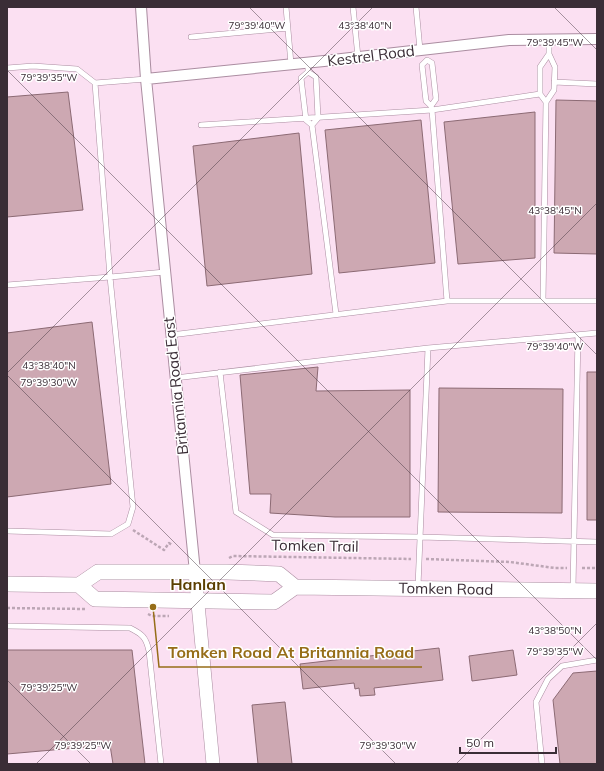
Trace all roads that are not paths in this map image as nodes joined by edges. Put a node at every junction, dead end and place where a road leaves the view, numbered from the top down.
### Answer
1 (141, 7) edge
2 (286, 7) edge
3 (353, 7) edge
4 (416, 7) edge
5 (288, 28) junction
6 (191, 37) dead end
7 (549, 39) junction
8 (597, 39) edge
9 (423, 50) junction
10 (549, 54) junction
11 (358, 58) junction
12 (427, 60) junction
13 (292, 64) junction
14 (7, 68) edge
15 (308, 68) junction
16 (146, 79) junction
17 (95, 82) junction
18 (554, 82) junction
19 (597, 84) edge
20 (540, 94) junction
21 (546, 102) junction
22 (431, 108) junction
23 (306, 118) junction
24 (318, 118) junction
25 (201, 125) dead end
26 (312, 125) junction
27 (165, 272) junction
28 (110, 277) junction
29 (7, 285) edge
30 (447, 301) junction
31 (543, 301) junction
32 (597, 301) edge
33 (336, 314) junction
34 (597, 333) edge
35 (171, 335) junction
36 (578, 335) junction
37 (428, 348) junction
38 (220, 372) junction
39 (175, 378) junction
40 (7, 531) edge
41 (420, 537) junction
42 (574, 542) junction
43 (597, 542) edge
44 (195, 572) junction
45 (7, 584) edge
46 (79, 585) junction
47 (295, 588) junction
48 (418, 589) junction
49 (573, 590) junction
50 (597, 591) edge
51 (196, 601) junction
52 (7, 626) edge
53 (597, 660) edge
54 (161, 764) edge
55 (213, 764) edge
56 (542, 764) edge

1 - 16 street, Britannia Road East
2 - 5 lane
3 - 11 lane
4 - 9 lane
5 - 6 lane
5 - 13 lane
7 - 8 street, Kestrel Road
7 - 9 street, Kestrel Road
7 - 10 lane
9 - 11 street, Kestrel Road
9 - 12 lane
10 - 18 lane
10 - 20 lane
11 - 15 street, Kestrel Road
12 - 22 lane
12 - 22 lane
13 - 15 street, Kestrel Road
13 - 16 street, Kestrel Road
14 - 17 lane
15 - 23 lane
15 - 24 lane
16 - 17 lane
16 - 27 street, Britannia Road East
17 - 28 lane
18 - 19 lane
18 - 21 lane
20 - 21 lane
20 - 22 lane
21 - 31 lane
22 - 24 lane
22 - 30 lane
23 - 24 lane
23 - 25 lane
23 - 26 lane
24 - 26 lane
26 - 33 lane
27 - 28 lane
27 - 35 street, Britannia Road East
28 - 29 lane
28 - 40 lane
30 - 31 lane
30 - 33 lane
31 - 32 lane
33 - 35 lane
34 - 36 lane
35 - 39 street, Britannia Road East
36 - 37 lane
36 - 42 lane
37 - 38 lane
37 - 41 lane
38 - 39 lane
38 - 41 lane
39 - 44 street, Britannia Road East
41 - 42 lane
41 - 48 lane
42 - 43 lane
42 - 49 lane
44 - 46 main road
44 - 47 main road
44 - 51 street, Britannia Road East
45 - 46 main road
46 - 51 main road
47 - 48 main road, Tomken Road
47 - 51 main road
48 - 49 main road, Tomken Road
49 - 50 main road, Tomken Road
51 - 55 street, Britannia Road East
52 - 54 lane
53 - 56 lane

